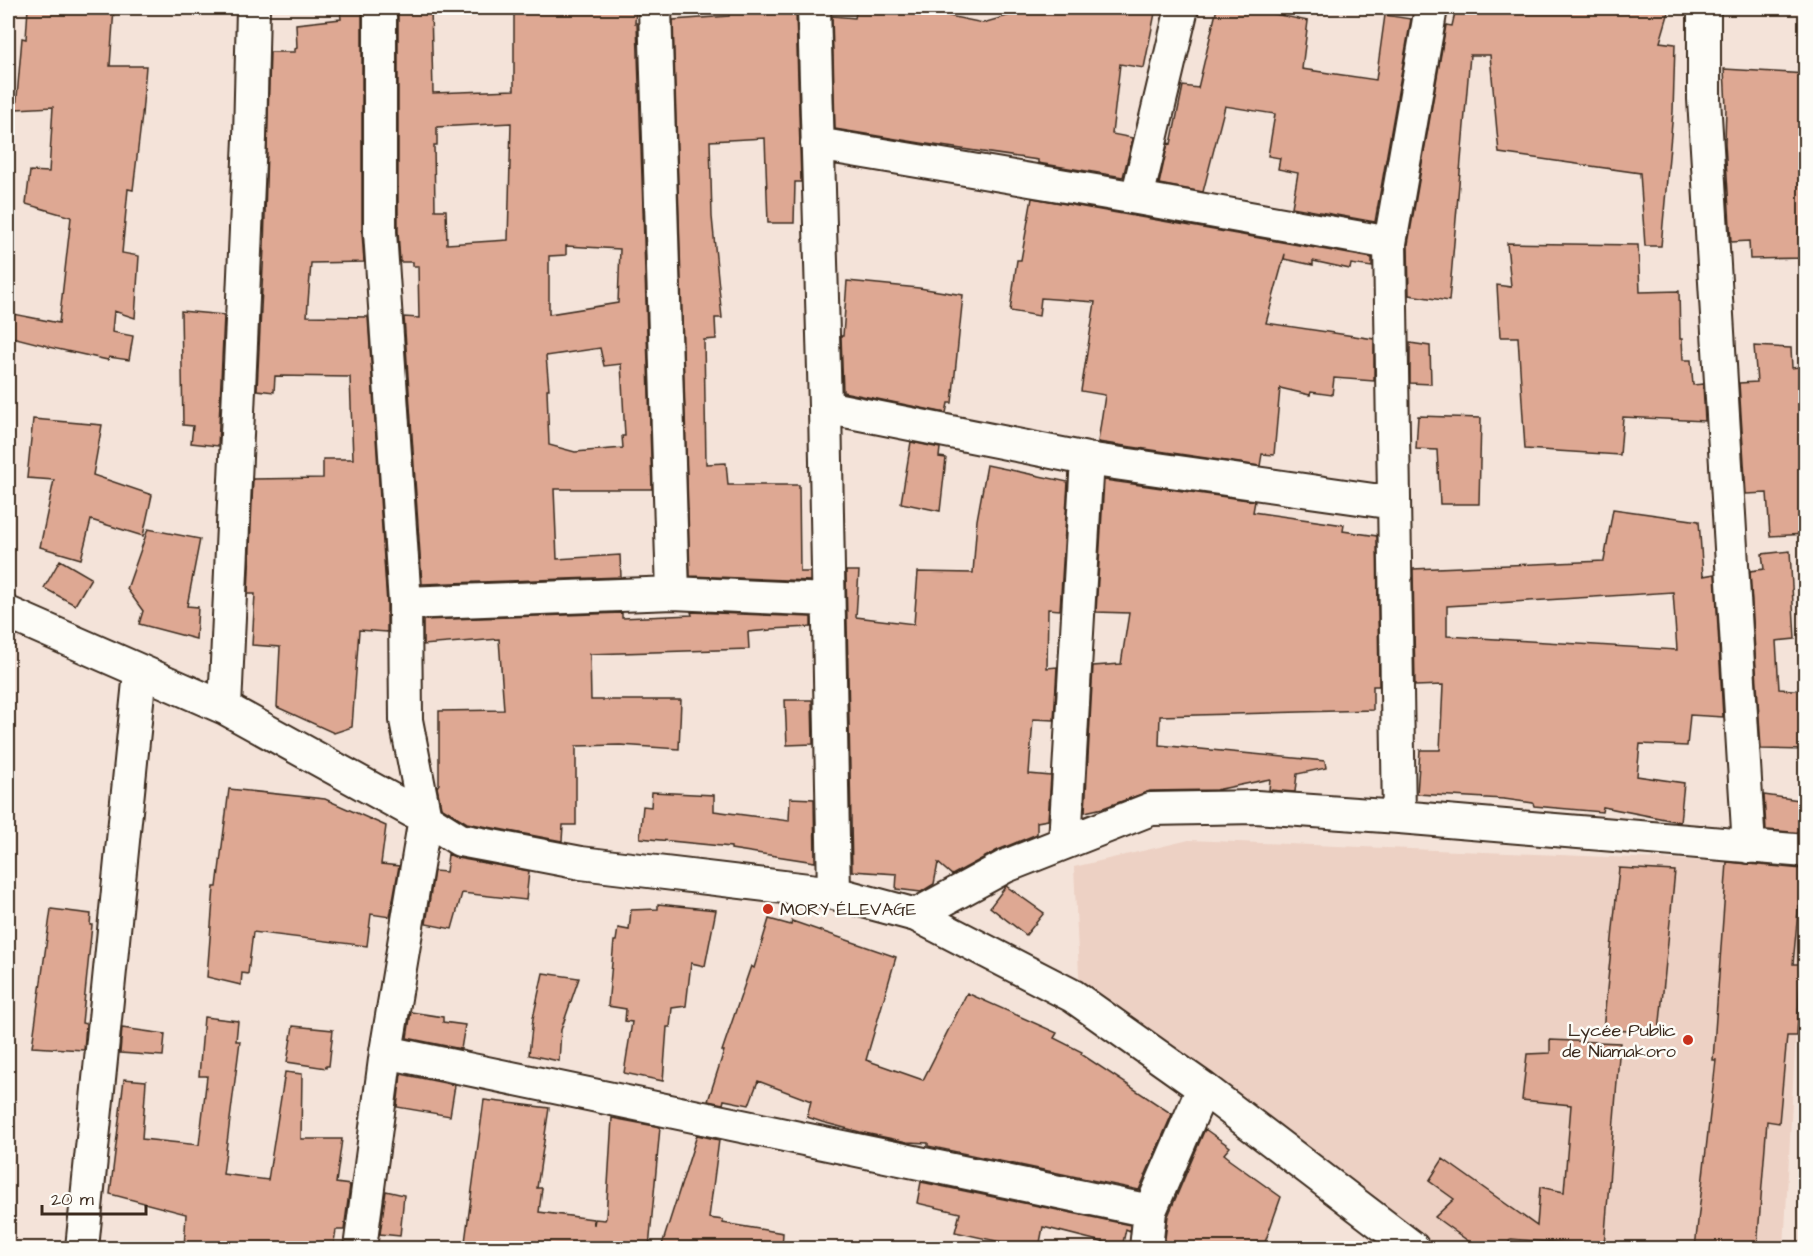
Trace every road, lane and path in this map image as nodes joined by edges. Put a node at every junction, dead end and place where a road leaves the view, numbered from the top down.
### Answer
1 (253, 8) edge
2 (380, 8) edge
3 (655, 8) edge
4 (814, 8) edge
5 (1182, 8) edge
6 (1431, 8) edge
7 (1704, 8) edge
8 (817, 144) junction
9 (1139, 192) junction
10 (1390, 243) junction
11 (825, 407) junction
12 (1087, 459) junction
13 (1394, 503) junction
14 (673, 593) junction
15 (828, 600) junction
16 (405, 603) junction
17 (8, 613) edge
18 (140, 672) junction
19 (225, 708) junction
20 (1400, 817) junction
21 (425, 818) junction
22 (1065, 842) junction
23 (1749, 847) junction
24 (1806, 851) edge
25 (834, 893) junction
26 (916, 915) junction
27 (386, 1052) junction
28 (1203, 1088) junction
29 (1150, 1211) junction
30 (81, 1248) edge
31 (360, 1248) edge
32 (1146, 1248) edge
33 (1413, 1248) edge

1 - 19 street
2 - 16 street
3 - 14 street
4 - 8 street
5 - 9 street
6 - 10 street
7 - 23 street
8 - 9 street
8 - 11 street
9 - 10 street
10 - 13 street
11 - 12 street
11 - 15 street
12 - 13 street
12 - 22 street
13 - 20 street
14 - 15 street
14 - 16 street
15 - 25 street
16 - 21 street
17 - 18 street
18 - 19 street
18 - 30 street
19 - 21 street
20 - 22 street
20 - 23 street
21 - 25 street
21 - 27 street
22 - 26 street
23 - 24 street
25 - 26 street
26 - 28 street
27 - 29 street
27 - 31 street
28 - 29 street
28 - 33 street
29 - 32 street

